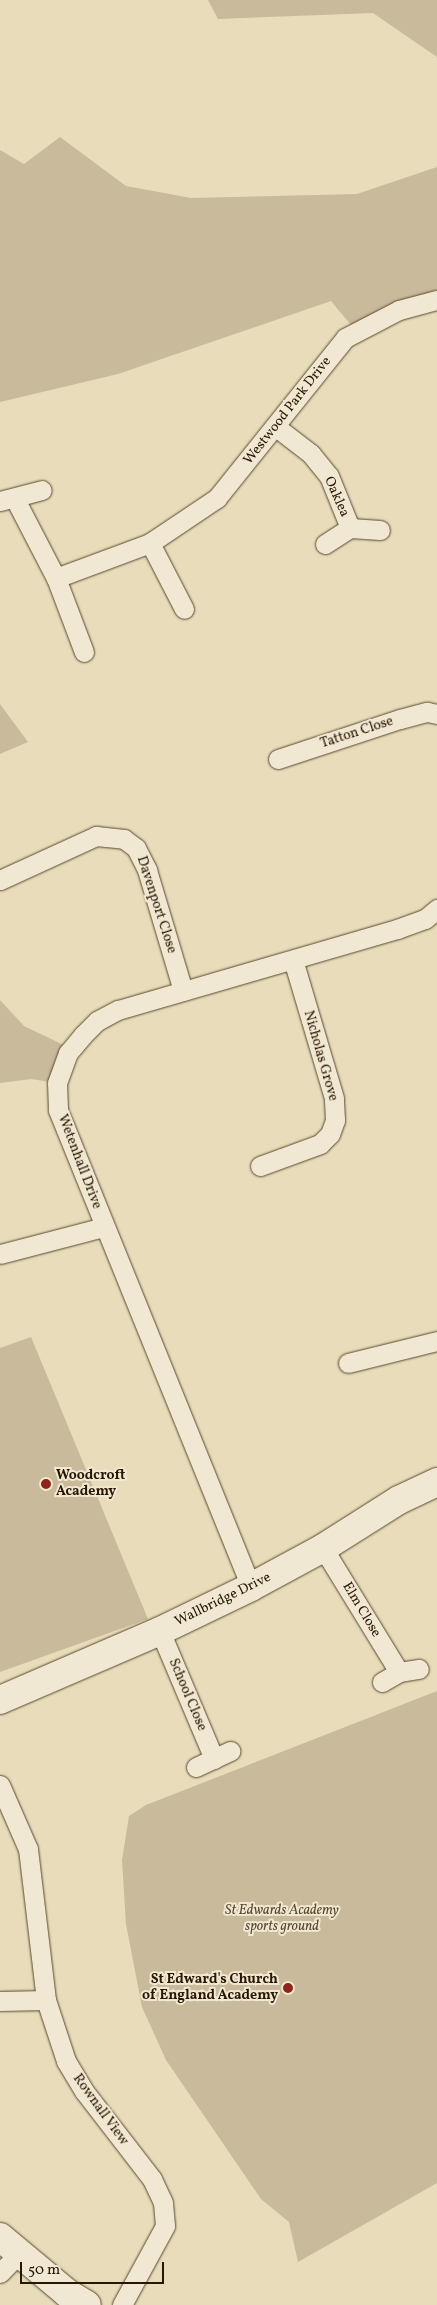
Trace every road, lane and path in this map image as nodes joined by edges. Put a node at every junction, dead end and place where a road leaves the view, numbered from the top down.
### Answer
1 (437, 300) edge
2 (276, 427) junction
3 (42, 490) dead end
4 (8, 500) edge
5 (350, 528) junction
6 (380, 530) dead end
7 (150, 543) junction
8 (325, 544) dead end
9 (56, 578) junction
10 (184, 609) dead end
11 (84, 652) dead end
12 (437, 714) edge
13 (278, 759) dead end
14 (0, 880) edge
15 (437, 909) edge
16 (293, 960) junction
17 (183, 991) junction
18 (260, 1166) dead end
19 (104, 1227) junction
20 (0, 1254) edge
21 (437, 1341) edge
22 (348, 1363) dead end
23 (437, 1482) edge
24 (323, 1548) junction
25 (251, 1587) junction
26 (160, 1631) junction
27 (419, 1668) dead end
28 (399, 1672) junction
29 (382, 1682) dead end
30 (0, 1700) edge
31 (231, 1751) dead end
32 (214, 1759) junction
33 (196, 1767) dead end
34 (0, 1785) edge
35 (46, 2000) junction
36 (0, 2001) edge
37 (10, 2244) edge
38 (0, 2273) edge
39 (87, 2305) edge
40 (122, 2305) edge

1 - 2 street, Westwood Park Drive
2 - 5 street, Oaklea
2 - 7 street, Westwood Park Drive
3 - 4 street
4 - 9 street
5 - 6 street, Oaklea
5 - 8 street, Oaklea
7 - 9 street, Westwood Park Drive
7 - 10 street
9 - 11 street
12 - 13 street, Tatton Close
14 - 17 street, Davenport Close
15 - 16 street, Wetenhall Drive
16 - 17 street, Wetenhall Drive
16 - 18 street, Nicholas Grove
17 - 19 street, Wetenhall Drive
19 - 20 street
19 - 25 street, Wetenhall Drive
21 - 22 street
23 - 24 street, Wallbridge Drive
24 - 25 street, Wallbridge Drive
24 - 28 street, Elm Close
25 - 26 street, Wallbridge Drive
26 - 30 street, Wallbridge Drive
26 - 32 street, School Close
27 - 28 street
28 - 29 street
31 - 32 street
32 - 33 street
34 - 35 street, Rownall View
35 - 36 street
35 - 40 street, Rownall View
37 - 38 street
37 - 39 street

